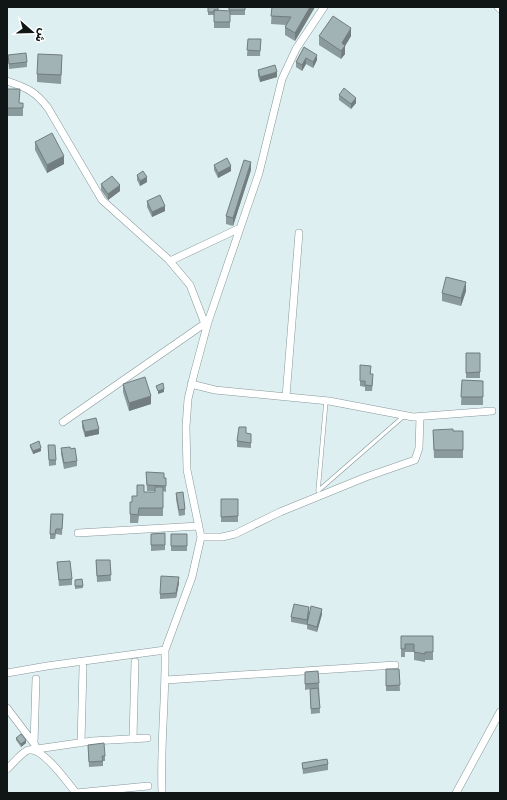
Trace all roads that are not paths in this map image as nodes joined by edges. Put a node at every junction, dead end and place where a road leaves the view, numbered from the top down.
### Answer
1 (324, 7) edge
2 (7, 81) edge
3 (240, 228) junction
4 (299, 233) dead end
5 (170, 261) junction
6 (206, 323) junction
7 (191, 384) junction
8 (286, 397) junction
9 (326, 401) junction
10 (492, 411) dead end
11 (405, 415) junction
12 (420, 417) junction
13 (63, 422) dead end
14 (318, 494) junction
15 (199, 526) junction
16 (78, 533) dead end
17 (201, 537) junction
18 (165, 650) junction
19 (135, 662) dead end
20 (395, 665) dead end
21 (83, 667) dead end
22 (7, 673) edge
23 (36, 679) dead end
24 (166, 680) junction
25 (7, 708) edge
26 (500, 712) edge
27 (147, 738) dead end
28 (133, 739) junction
29 (81, 743) junction
30 (38, 748) junction
31 (7, 769) edge
32 (148, 786) dead end
33 (76, 793) edge
34 (162, 793) edge
35 (456, 793) edge

1 - 3 street
2 - 5 street
3 - 5 street
3 - 6 street
4 - 8 street
5 - 6 street
6 - 7 street
6 - 13 street
7 - 8 street
7 - 15 street
8 - 9 street
9 - 11 street
9 - 14 lane
10 - 12 street
11 - 12 street
11 - 14 lane
12 - 14 street
14 - 17 street
15 - 16 street
15 - 17 street
17 - 18 street
18 - 22 street
18 - 24 street
19 - 28 street
20 - 24 street
21 - 29 street
23 - 30 street
24 - 34 street
25 - 30 street
26 - 35 street
27 - 28 street
28 - 29 street
29 - 30 street
30 - 31 street
30 - 33 street
32 - 33 street

